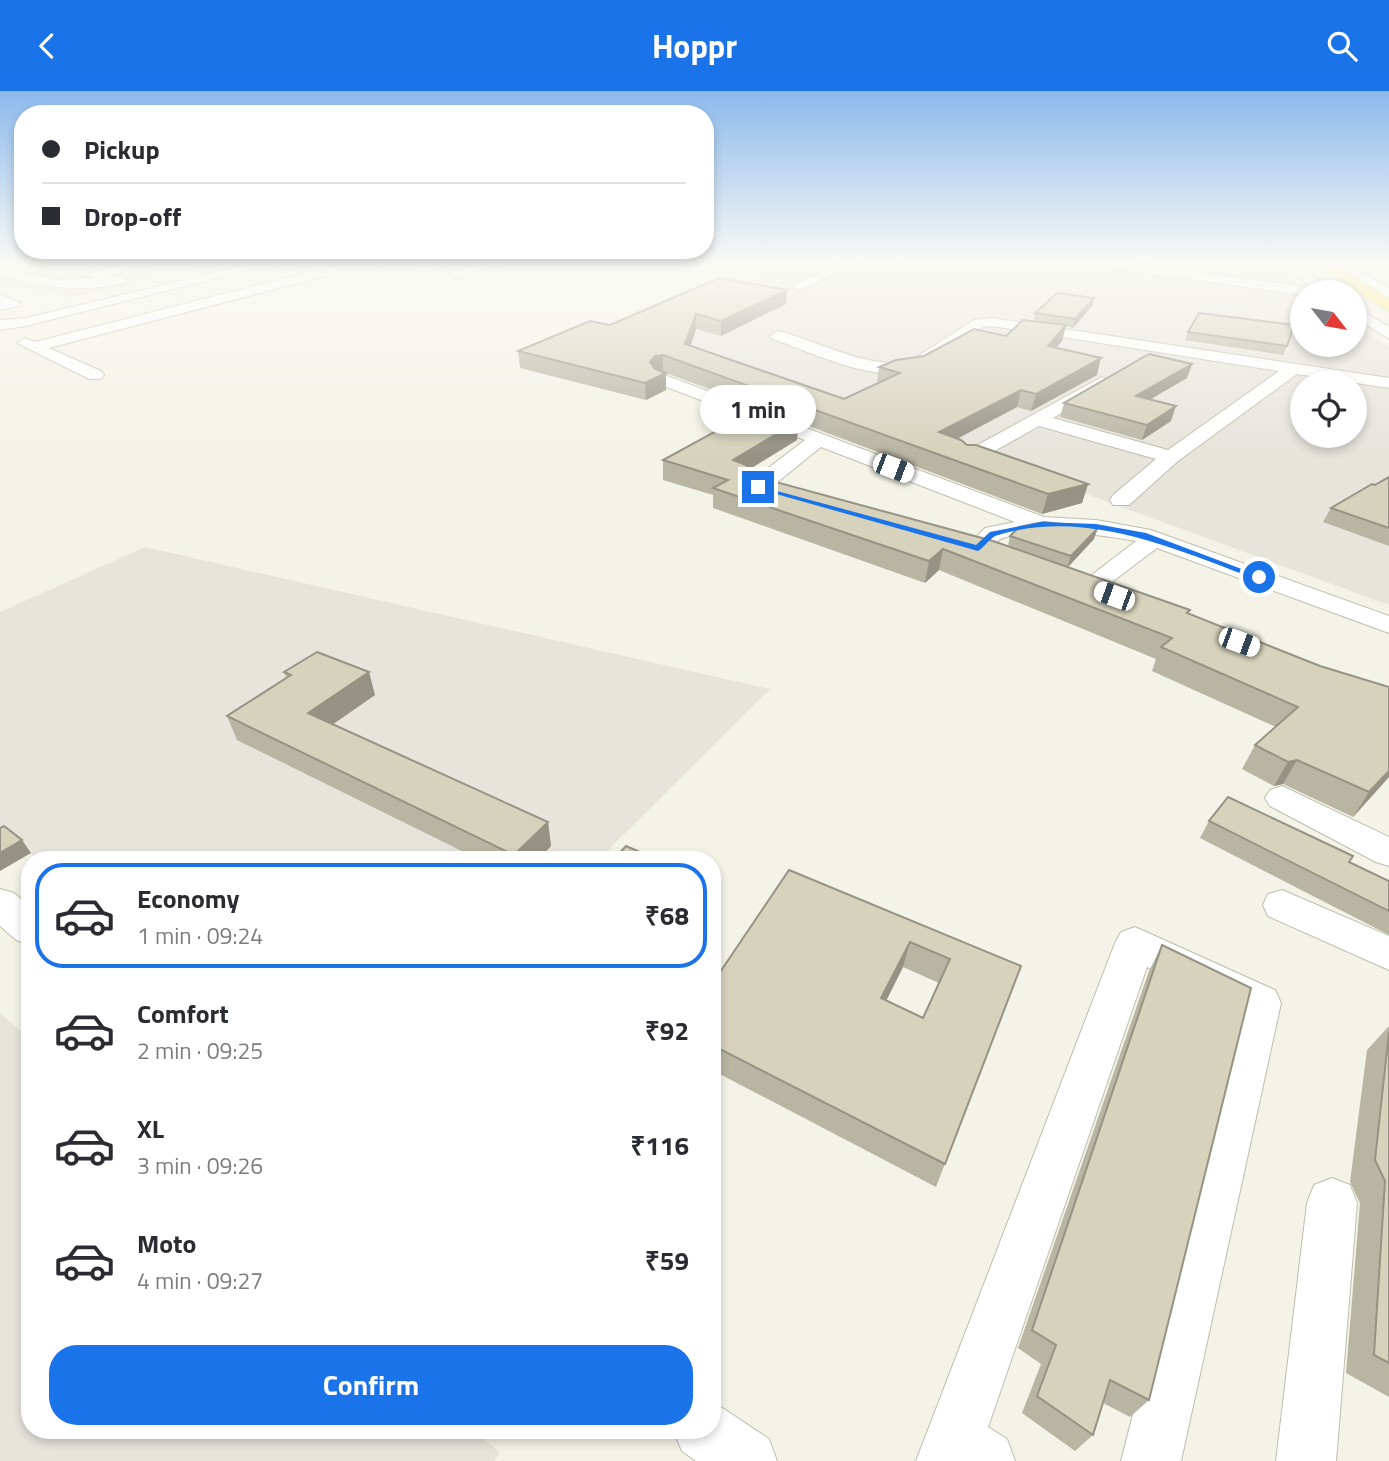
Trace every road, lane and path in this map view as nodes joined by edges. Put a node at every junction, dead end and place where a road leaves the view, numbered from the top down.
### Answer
1 (2, 326) edge
2 (116, 326) edge
3 (975, 326) edge
4 (1017, 326) edge
5 (1063, 333) junction
6 (778, 336) dead end
7 (34, 347) junction
8 (1162, 348) junction
9 (1045, 349) edge
10 (1140, 360) edge
11 (1294, 368) junction
12 (1118, 373) edge
13 (95, 375) dead end
14 (662, 379) edge
15 (1389, 383) edge
16 (1037, 419) junction
17 (819, 439) junction
18 (970, 457) edge
19 (1171, 457) junction
20 (1122, 500) dead end
21 (809, 501) edge
22 (1041, 524) junction
23 (1154, 539) junction
24 (952, 541) edge
25 (978, 548) junction
26 (1002, 557) edge
27 (1142, 606) edge
28 (1389, 625) edge
29 (1282, 798) dead end
30 (1389, 853) edge
31 (0, 904) edge
32 (1282, 905) dead end
33 (21, 922) edge
34 (1389, 954) edge
35 (1332, 1203) dead end
36 (716, 1439) edge
37 (962, 1454) edge
38 (747, 1461) edge
39 (1152, 1461) edge
40 (1306, 1461) edge

1 - 7 street
2 - 7 street
3 - 6 street
4 - 5 street
5 - 8 street
5 - 9 street
7 - 13 street
8 - 10 street
8 - 11 street
11 - 15 street
11 - 19 street
12 - 16 street
14 - 17 street
16 - 18 street
16 - 19 street
17 - 21 street
17 - 22 street
19 - 20 street
22 - 23 street
22 - 25 street
23 - 27 street
23 - 28 street
24 - 25 street
25 - 26 street
29 - 30 street
31 - 33 street
32 - 34 street
35 - 40 street
36 - 38 street
37 - 39 street

